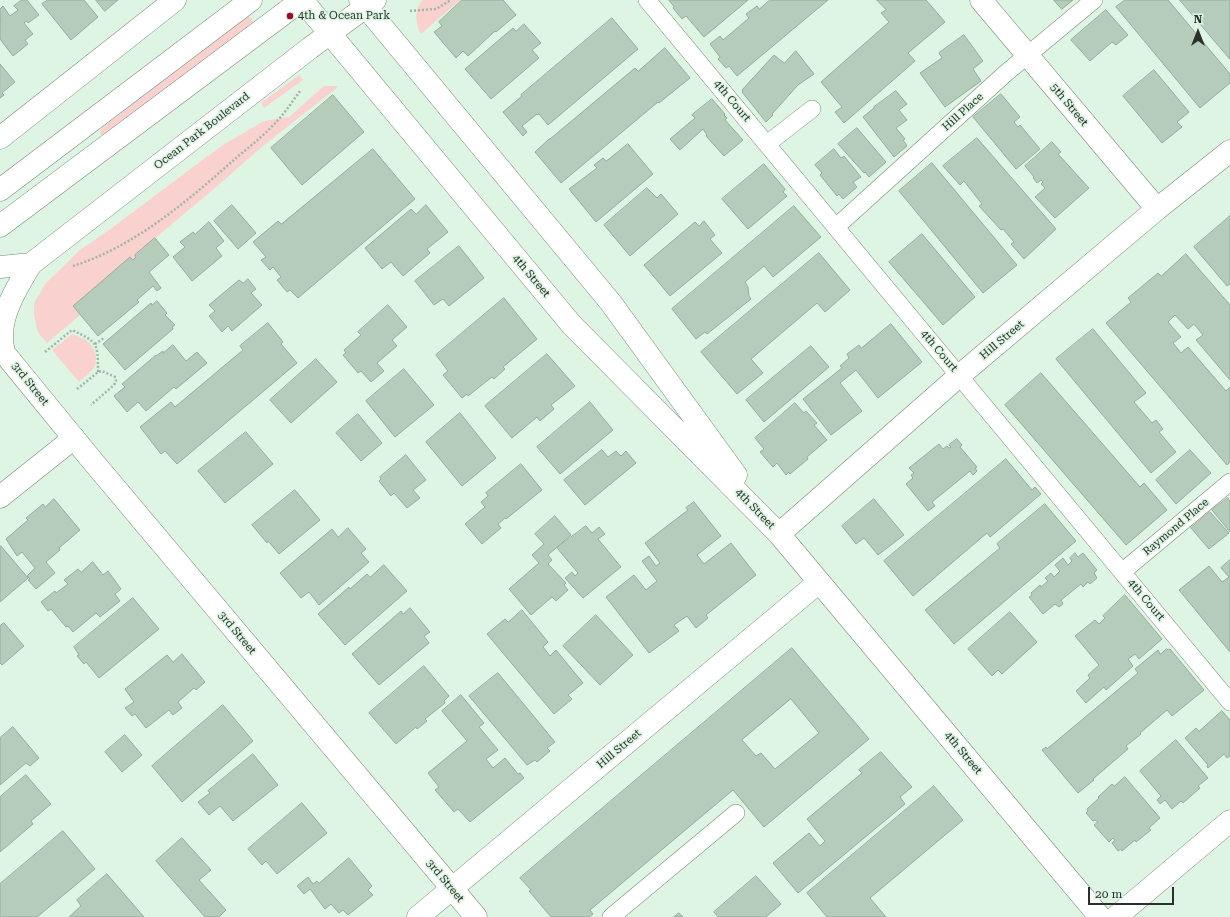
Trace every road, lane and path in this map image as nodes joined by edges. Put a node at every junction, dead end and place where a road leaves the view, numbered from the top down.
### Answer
1 (175, 0) edge
2 (251, 0) edge
3 (302, 0) edge
4 (451, 0) edge
5 (647, 0) edge
6 (981, 0) edge
7 (1094, 0) edge
8 (367, 2) edge
9 (410, 11) dead end
10 (323, 25) junction
11 (1028, 56) junction
12 (301, 89) dead end
13 (812, 109) dead end
14 (0, 138) edge
15 (767, 144) junction
16 (1230, 151) edge
17 (0, 190) edge
18 (1157, 209) junction
19 (0, 226) edge
20 (836, 228) junction
21 (31, 264) junction
22 (0, 267) edge
23 (70, 267) dead end
24 (104, 338) dead end
25 (95, 344) junction
26 (2, 350) edge
27 (45, 352) dead end
28 (98, 372) junction
29 (959, 376) junction
30 (77, 389) dead end
31 (91, 405) dead end
32 (74, 438) junction
33 (1230, 482) edge
34 (0, 497) edge
35 (779, 534) junction
36 (1122, 572) junction
37 (819, 582) junction
38 (1230, 702) edge
39 (736, 813) dead end
40 (1230, 822) edge
41 (452, 889) junction
42 (418, 917) edge
43 (476, 917) edge
44 (611, 917) edge
45 (1100, 917) edge
46 (1116, 917) edge

1 - 14 street
2 - 17 street
3 - 10 street, 4th Street
3 - 19 street
4 - 9 path
5 - 15 lane, 4th Court
6 - 11 street, 5th Street
7 - 11 lane, Hill Place
8 - 10 street, Ocean Park Boulevard
8 - 35 street, 4th Street
10 - 21 street, Ocean Park Boulevard
10 - 35 street, 4th Street
11 - 18 street, 5th Street
11 - 20 lane, Hill Place
12 - 23 path
13 - 15 lane
15 - 20 lane, 4th Court
16 - 18 street, Hill Street
18 - 29 street, Hill Street
20 - 29 lane, 4th Court
21 - 22 street
21 - 26 street, Ocean Park Boulevard
24 - 25 path
25 - 27 path
25 - 28 path
26 - 32 street, 3rd Street
28 - 30 path
28 - 31 path
29 - 35 street, Hill Street
29 - 36 lane, 4th Court
32 - 34 street
32 - 41 street, 3rd Street
33 - 36 lane, Raymond Place
35 - 37 street, 4th Street
36 - 38 lane, 4th Court
37 - 41 street, Hill Street
37 - 45 street, 4th Street
39 - 44 lane
40 - 46 street
41 - 42 street, Hill Street
41 - 43 street, 3rd Street

